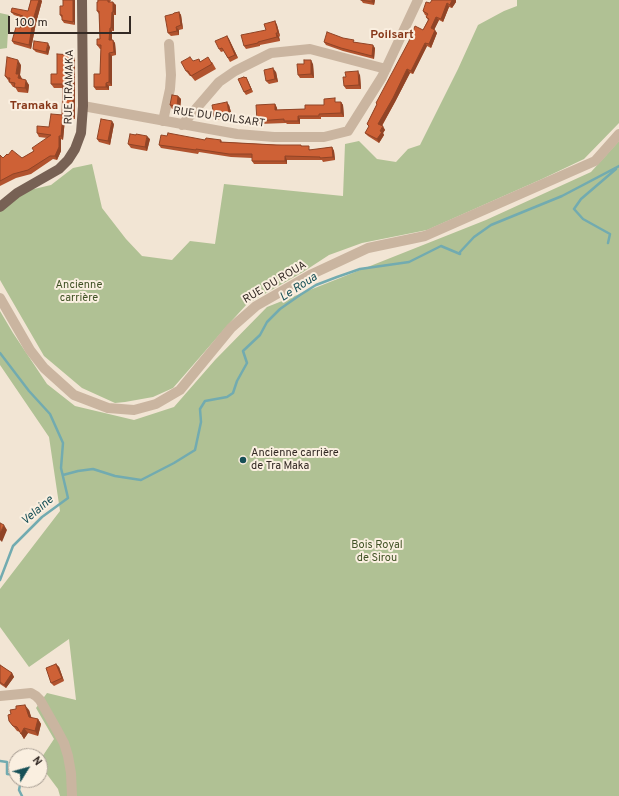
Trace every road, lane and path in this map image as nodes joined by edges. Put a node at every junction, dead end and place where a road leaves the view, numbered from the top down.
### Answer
1 (82, 0) edge
2 (415, 1) edge
3 (169, 44) dead end
4 (386, 69) junction
5 (83, 106) junction
6 (162, 121) junction
7 (182, 125) junction
8 (619, 134) edge
9 (0, 207) edge
10 (0, 298) edge
11 (0, 696) edge
12 (72, 796) edge

1 - 5 main road, RUE TRAMAKA
2 - 4 street, RUE DU POILSART
3 - 6 street
4 - 7 street
4 - 7 street, RUE DU POILSART
5 - 6 street, RUE DU POILSART
5 - 9 main road, RUE TRAMAKA
6 - 7 street, RUE DU POILSART
8 - 10 street, RUE DU ROUA
11 - 12 street

